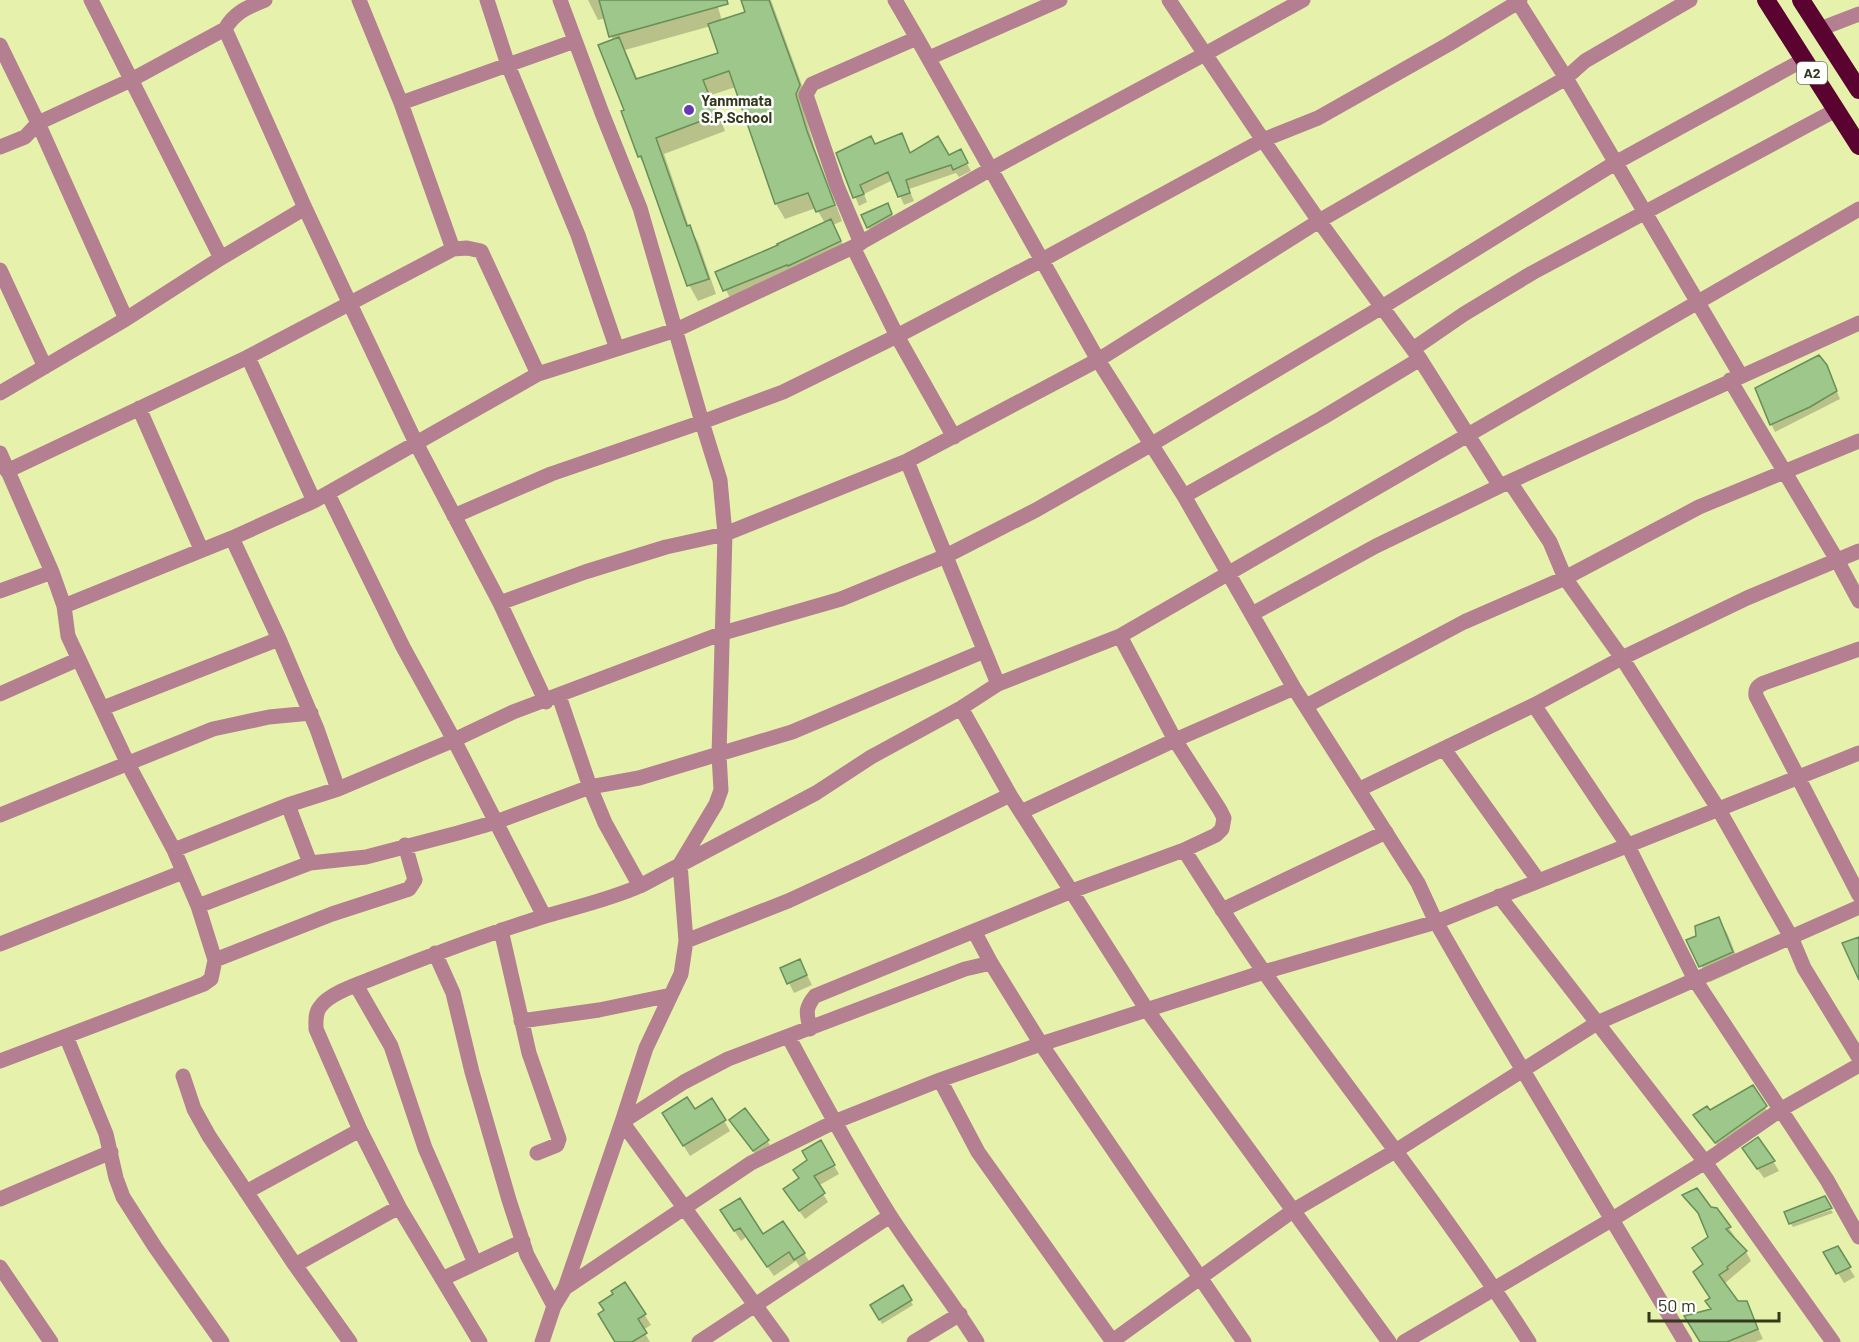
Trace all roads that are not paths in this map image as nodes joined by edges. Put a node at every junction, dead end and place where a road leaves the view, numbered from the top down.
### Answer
1 (91, 0) edge
2 (265, 0) edge
3 (359, 0) edge
4 (487, 0) edge
5 (560, 0) edge
6 (896, 0) edge
7 (1060, 0) edge
8 (1169, 0) edge
9 (1303, 0) edge
10 (1690, 0) edge
11 (1766, 0) edge
12 (1801, 0) edge
13 (1518, 1) edge
14 (1859, 14) edge
15 (225, 28) junction
16 (1820, 29) junction
17 (917, 38) junction
18 (575, 41) junction
19 (0, 47) edge
20 (1205, 54) junction
21 (929, 58) junction
22 (1803, 60) junction
23 (508, 65) junction
24 (1566, 78) junction
25 (131, 80) junction
26 (1859, 90) edge
27 (401, 103) junction
28 (1836, 110) junction
29 (38, 123) junction
30 (1263, 140) junction
31 (1859, 146) edge
32 (0, 147) edge
33 (1615, 163) junction
34 (992, 169) junction
35 (305, 208) junction
36 (1859, 209) edge
37 (1645, 214) junction
38 (1319, 221) junction
39 (857, 245) junction
40 (453, 249) junction
41 (221, 258) junction
42 (1042, 260) junction
43 (0, 270) edge
44 (1698, 302) junction
45 (350, 304) junction
46 (1382, 307) junction
47 (126, 319) junction
48 (1859, 323) edge
49 (676, 330) junction
50 (897, 336) junction
51 (617, 349) junction
52 (1417, 354) junction
53 (248, 357) junction
54 (1098, 360) junction
55 (45, 367) junction
56 (538, 374) junction
57 (1735, 378) junction
58 (0, 393) edge
59 (139, 408) junction
60 (702, 422) junction
61 (1467, 435) junction
62 (954, 438) junction
63 (1859, 441) edge
64 (417, 443) junction
65 (1152, 444) junction
66 (0, 453) edge
67 (907, 461) junction
68 (7, 471) junction
69 (1785, 474) junction
70 (1505, 484) junction
71 (328, 494) junction
72 (1184, 496) junction
73 (314, 501) junction
74 (454, 516) junction
75 (725, 534) junction
76 (232, 538) junction
77 (201, 549) junction
78 (1859, 551) edge
79 (946, 556) junction
80 (1837, 560) junction
81 (52, 572) junction
82 (1228, 574) junction
83 (1565, 578) junction
84 (0, 591) edge
85 (1859, 601) edge
86 (500, 603) junction
87 (64, 606) junction
88 (1252, 614) junction
89 (723, 633) junction
90 (1120, 636) junction
91 (279, 639) junction
92 (1859, 649) edge
93 (984, 651) junction
94 (1622, 658) junction
95 (80, 659) junction
96 (998, 684) junction
97 (1294, 688) junction
98 (0, 694) edge
99 (552, 699) junction
100 (1306, 705) junction
101 (1534, 705) junction
102 (103, 708) junction
103 (961, 708) junction
104 (311, 713) junction
105 (454, 740) junction
106 (1175, 740) junction
107 (1444, 749) junction
108 (1859, 753) edge
109 (719, 755) junction
110 (128, 764) junction
111 (1800, 778) junction
112 (590, 787) junction
113 (338, 789) junction
114 (1360, 789) junction
115 (1010, 795) junction
116 (288, 805) junction
117 (1719, 810) junction
118 (1021, 812) junction
119 (0, 815) edge
120 (496, 822) junction
121 (1386, 832) junction
122 (1627, 844) junction
123 (405, 845) junction
124 (174, 850) junction
125 (1184, 850) junction
126 (310, 863) junction
127 (680, 864) junction
128 (183, 872) junction
129 (1538, 880) junction
130 (640, 886) junction
131 (1072, 891) junction
132 (1859, 895) edge
133 (1499, 896) junction
134 (198, 906) junction
135 (1859, 907) edge
136 (1222, 910) junction
137 (544, 916) junction
138 (1436, 922) junction
139 (501, 930) junction
140 (974, 931) junction
141 (1791, 937) junction
142 (686, 941) junction
143 (0, 944) edge
144 (435, 953) junction
145 (215, 960) junction
146 (991, 963) junction
147 (1264, 972) junction
148 (1695, 980) junction
149 (356, 985) junction
150 (671, 995) junction
151 (1148, 1010) junction
152 (521, 1020) junction
153 (1597, 1023) junction
154 (810, 1029) junction
155 (66, 1036) junction
156 (788, 1036) junction
157 (1041, 1044) junction
158 (1859, 1058) edge
159 (0, 1061) edge
160 (1859, 1065) edge
161 (1523, 1070) junction
162 (183, 1076) dead end
163 (940, 1080) junction
164 (1780, 1110) junction
165 (622, 1122) junction
166 (834, 1122) junction
167 (360, 1130) junction
168 (1396, 1150) junction
169 (111, 1152) junction
170 (537, 1153) dead end
171 (1706, 1162) junction
172 (246, 1192) junction
173 (0, 1199) edge
174 (399, 1207) junction
175 (685, 1208) junction
176 (1294, 1210) junction
177 (890, 1216) junction
178 (1611, 1220) junction
179 (1859, 1237) edge
180 (523, 1241) junction
181 (475, 1263) junction
182 (294, 1265) junction
183 (0, 1267) edge
184 (1200, 1276) junction
185 (442, 1279) junction
186 (1494, 1287) junction
187 (565, 1288) junction
188 (754, 1304) junction
189 (554, 1306) junction
190 (960, 1314) junction
191 (51, 1342) edge
192 (222, 1342) edge
193 (350, 1342) edge
194 (480, 1342) edge
195 (542, 1342) edge
196 (699, 1342) edge
197 (782, 1342) edge
198 (914, 1342) edge
199 (977, 1342) edge
200 (1112, 1342) edge
201 (1244, 1342) edge
202 (1389, 1342) edge
203 (1404, 1342) edge
204 (1529, 1342) edge
205 (1684, 1342) edge
206 (1833, 1342) edge

1 - 25 street
2 - 15 street
3 - 27 street
4 - 23 street
5 - 18 street
6 - 17 street
7 - 21 street
8 - 20 street
9 - 20 street
10 - 24 street
11 - 22 highway, A2
12 - 16 highway, A2
13 - 24 street
13 - 30 street
14 - 16 street
15 - 25 street
15 - 35 street
16 - 26 highway, A2
17 - 21 street
17 - 39 street
18 - 23 street
18 - 49 street
19 - 29 street
20 - 30 street
20 - 34 street
21 - 34 street
22 - 28 highway, A2
22 - 33 street
23 - 27 street
23 - 51 street
24 - 33 street
24 - 38 street
25 - 29 street
25 - 41 street
27 - 40 street
28 - 31 highway, A2
28 - 37 street
29 - 32 street
29 - 47 street
30 - 38 street
30 - 42 street
33 - 37 street
33 - 46 street
34 - 39 street
34 - 42 street
35 - 41 street
35 - 45 street
36 - 44 street
37 - 44 street
37 - 52 street
38 - 46 street
38 - 54 street
39 - 49 street
39 - 50 street
40 - 45 street
40 - 56 street
41 - 47 street
42 - 50 street
42 - 54 street
43 - 55 street
44 - 57 street
44 - 61 street
45 - 53 street
45 - 64 street
46 - 52 street
46 - 65 street
47 - 55 street
48 - 57 street
49 - 51 street
49 - 60 street
50 - 60 street
50 - 62 street
51 - 56 street
52 - 61 street
52 - 72 street
53 - 59 street
53 - 73 street
54 - 62 street
54 - 65 street
55 - 58 street
56 - 64 street
57 - 69 street
57 - 70 street
59 - 68 street
59 - 77 street
60 - 74 street
60 - 75 street
61 - 70 street
61 - 82 street
62 - 67 street
63 - 69 street
64 - 71 street
64 - 74 street
65 - 72 street
65 - 79 street
66 - 68 street
67 - 75 street
67 - 79 street
68 - 81 street
69 - 80 street
69 - 83 street
70 - 83 street
70 - 88 street
71 - 73 street
71 - 105 street
72 - 82 street
73 - 76 street
74 - 86 street
75 - 86 street
75 - 89 street
76 - 77 street
76 - 91 street
77 - 87 street
78 - 80 street
79 - 89 street
79 - 93 street
80 - 85 street
80 - 94 street
81 - 84 street
81 - 87 street
82 - 88 street
82 - 90 street
83 - 94 street
83 - 100 street
86 - 99 street
87 - 95 street
88 - 97 street
89 - 99 street
89 - 109 street
90 - 96 street
90 - 106 street
91 - 102 street
91 - 104 street
92 - 111 street
93 - 96 street
93 - 109 street
94 - 101 street
94 - 117 street
95 - 98 street
95 - 102 street
96 - 103 street
97 - 100 street
97 - 106 street
99 - 105 street
99 - 112 street
100 - 114 street
101 - 107 street
101 - 122 street
102 - 110 street
103 - 115 street
103 - 127 street
104 - 110 street
104 - 113 street
105 - 113 street
105 - 120 street
106 - 118 street
106 - 125 street
107 - 114 street
107 - 129 street
108 - 111 street
109 - 112 street
109 - 127 street
110 - 119 street
110 - 124 street
111 - 117 street
111 - 132 street
112 - 120 street
112 - 130 street
113 - 116 street
114 - 121 street
115 - 118 street
115 - 142 street
116 - 124 street
116 - 126 street
117 - 122 street
117 - 141 street
118 - 131 street
120 - 123 street
120 - 137 street
121 - 136 street
121 - 138 street
122 - 129 street
122 - 148 street
123 - 126 street
123 - 145 street
124 - 128 street
125 - 131 street
125 - 136 street
126 - 134 street
127 - 130 street
127 - 142 street
128 - 134 street
128 - 143 street
129 - 133 street
130 - 137 street
131 - 140 street
131 - 151 street
133 - 138 street
133 - 153 street
134 - 145 street
135 - 141 street
136 - 147 street
137 - 139 street
138 - 147 street
138 - 161 street
139 - 144 street
139 - 152 street
140 - 146 street
140 - 154 street
141 - 148 street
141 - 158 street
142 - 150 street
144 - 149 street
144 - 180 street
145 - 155 street
146 - 154 street
146 - 157 street
147 - 151 street
147 - 168 street
148 - 153 street
148 - 164 street
149 - 167 street
149 - 181 street
150 - 152 street
150 - 165 street
151 - 157 street
151 - 176 street
152 - 170 street
153 - 161 street
153 - 171 street
154 - 156 street
155 - 159 street
155 - 169 street
156 - 165 street
156 - 166 street
157 - 163 street
157 - 184 street
160 - 164 street
161 - 168 street
161 - 178 street
162 - 172 street
163 - 166 street
163 - 200 street
164 - 171 street
164 - 179 street
165 - 175 street
165 - 187 street
166 - 175 street
166 - 177 street
167 - 172 street
167 - 174 street
168 - 176 street
168 - 186 street
169 - 173 street
169 - 192 street
171 - 178 street
171 - 206 street
172 - 182 street
174 - 182 street
174 - 185 street
175 - 187 street
175 - 188 street
176 - 184 street
176 - 202 street
177 - 188 street
177 - 190 street
178 - 186 street
178 - 205 street
180 - 181 street
180 - 189 street
181 - 185 street
182 - 193 street
183 - 191 street
184 - 200 street
184 - 201 street
185 - 194 street
186 - 203 street
186 - 204 street
187 - 189 street
188 - 196 street
188 - 197 street
189 - 195 street
190 - 198 street
190 - 199 street

